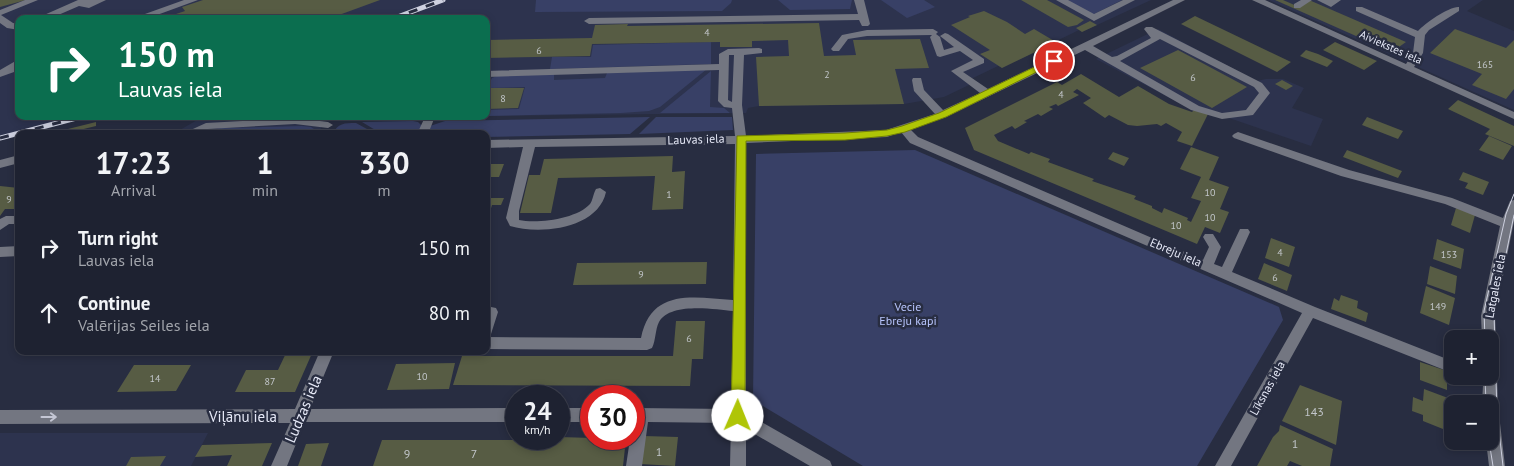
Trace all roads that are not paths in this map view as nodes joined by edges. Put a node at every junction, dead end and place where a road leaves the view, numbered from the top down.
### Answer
1 (33, 0) edge
2 (101, 0) edge
3 (193, 0) edge
4 (859, 0) edge
5 (1061, 0) edge
6 (1130, 0) edge
7 (1180, 0) edge
8 (1257, 0) edge
9 (1307, 0) edge
10 (1322, 0) edge
11 (1336, 0) edge
12 (83, 1) edge
13 (1293, 9) junction
14 (1358, 9) dead end
15 (1456, 9) dead end
16 (50, 15) edge
17 (148, 15) edge
18 (863, 17) junction
19 (0, 18) edge
20 (589, 21) dead end
21 (1136, 22) junction
22 (15, 27) edge
23 (1154, 32) junction
24 (867, 33) junction
25 (938, 35) junction
26 (1420, 35) junction
27 (1086, 46) junction
28 (962, 48) junction
29 (836, 49) dead end
30 (759, 51) dead end
31 (739, 53) junction
32 (1111, 60) junction
33 (15, 66) edge
34 (723, 67) junction
35 (1407, 68) junction
36 (0, 74) edge
37 (490, 74) edge
38 (917, 80) dead end
39 (988, 94) junction
40 (737, 105) junction
41 (942, 115) junction
42 (1514, 116) edge
43 (329, 125) edge
44 (905, 129) junction
45 (196, 130) edge
46 (1238, 136) dead end
47 (741, 138) junction
48 (530, 143) junction
49 (490, 144) edge
50 (15, 160) edge
51 (0, 164) edge
52 (600, 192) dead end
53 (1514, 204) edge
54 (15, 220) edge
55 (1507, 224) junction
56 (0, 226) edge
57 (1244, 232) dead end
58 (1209, 237) dead end
59 (15, 251) edge
60 (0, 252) edge
61 (1207, 266) junction
62 (1225, 274) junction
63 (739, 306) junction
64 (1310, 311) junction
65 (491, 312) dead end
66 (490, 316) edge
67 (1489, 330) edge
68 (490, 343) edge
69 (325, 355) edge
70 (1444, 364) edge
71 (1486, 385) edge
72 (300, 415) junction
73 (505, 415) edge
74 (645, 415) edge
75 (738, 416) junction
76 (0, 417) edge
77 (635, 450) edge
78 (279, 466) edge
79 (634, 466) edge
80 (738, 466) edge
81 (824, 466) edge
82 (1223, 466) edge
83 (1497, 466) edge

1 - 19 street
2 - 12 street
3 - 17 street
4 - 18 street
5 - 6 street
7 - 21 street, Lauvas iela
8 - 13 street, Aiviekstes iela
9 - 13 street
10 - 11 street
12 - 16 street
13 - 35 street, Aiviekstes iela
14 - 26 street
15 - 26 street
18 - 20 street
18 - 24 street
19 - 22 street
21 - 23 street
21 - 27 street, Lauvas iela
23 - 32 street
23 - 32 street
24 - 25 street
24 - 29 street
25 - 28 street
25 - 28 street
26 - 35 street
27 - 32 street
27 - 39 street, Lauvas iela
28 - 39 street
30 - 31 street
31 - 34 street
31 - 40 street
33 - 36 street
34 - 37 street
34 - 40 street
35 - 42 street, Aiviekstes iela
38 - 41 street
39 - 41 street, Lauvas iela
40 - 47 street
41 - 44 street, Lauvas iela
43 - 45 street
44 - 47 street, Lauvas iela
44 - 61 street, Ebreju iela
46 - 55 street
47 - 48 street, Lauvas iela
47 - 63 street
48 - 49 street, Lauvas iela
48 - 52 street
50 - 51 street
53 - 55 street, Latgales iela
54 - 56 street
55 - 67 street, Latgales iela
57 - 62 street
58 - 61 street
59 - 60 street
61 - 62 street, Ebreju iela
62 - 64 street, Ebreju iela
63 - 68 street
63 - 75 street
64 - 70 street, Ebreju iela
64 - 82 street, Līksnas iela
65 - 66 street
69 - 72 street, Ludzas iela
71 - 83 street
72 - 73 street, Viļānu iela
76 -> 72 street, Viļānu iela
72 - 78 street, Ludzas iela
74 - 75 street
75 - 80 street
75 - 81 street
77 - 79 street

